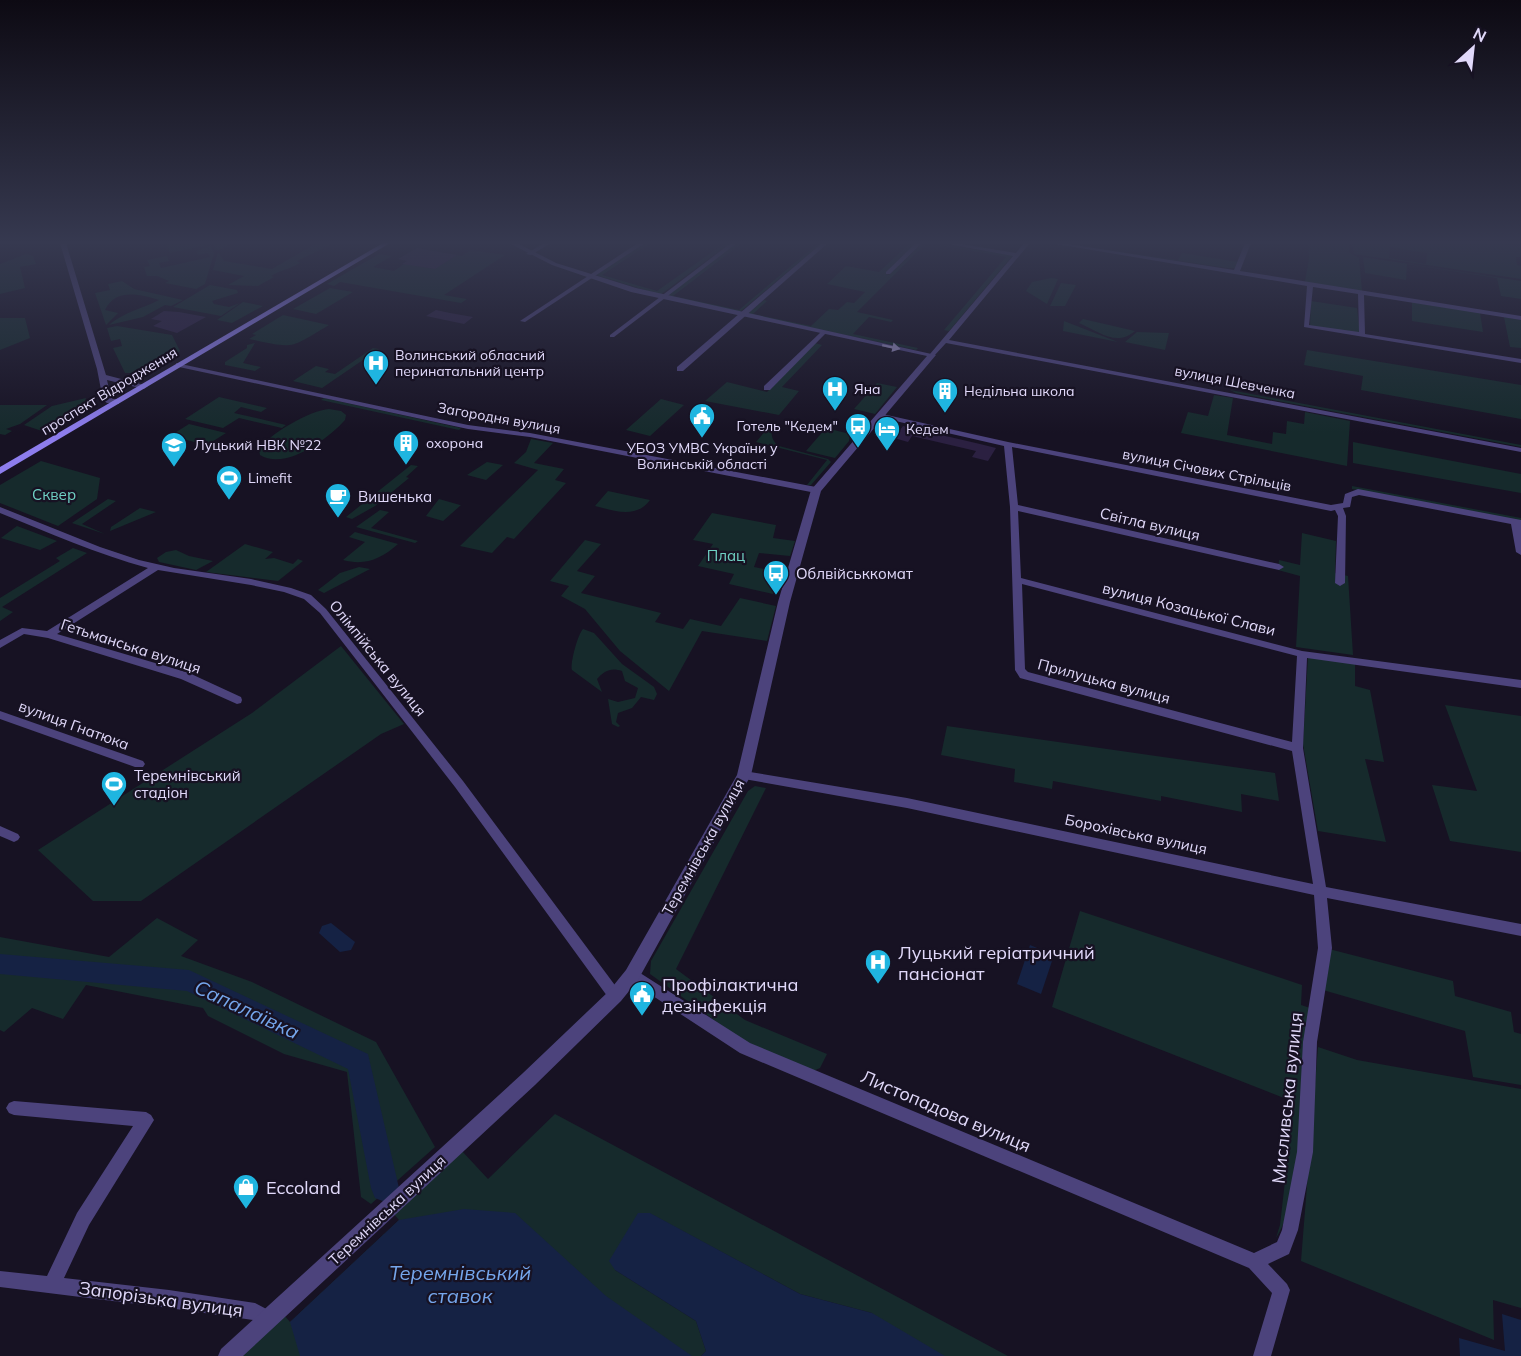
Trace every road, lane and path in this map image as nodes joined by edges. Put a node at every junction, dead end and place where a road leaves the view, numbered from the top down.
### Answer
1 (82, 306) edge
2 (280, 306) edge
3 (545, 306) edge
4 (651, 306) edge
5 (701, 306) edge
6 (752, 306) edge
7 (974, 306) edge
8 (1308, 306) edge
9 (1361, 306) edge
10 (1449, 306) edge
11 (741, 316) junction
12 (1521, 318) edge
13 (523, 321) dead end
14 (823, 333) junction
15 (1362, 335) junction
16 (612, 336) dead end
17 (945, 341) junction
18 (932, 355) junction
19 (1521, 361) edge
20 (179, 366) junction
21 (680, 369) dead end
22 (104, 377) junction
23 (144, 386) junction
24 (767, 388) dead end
25 (116, 402) junction
26 (880, 415) junction
27 (1008, 444) junction
28 (1521, 450) edge
29 (0, 471) edge
30 (816, 490) junction
31 (1014, 507) junction
32 (1339, 508) junction
33 (0, 510) edge
34 (1518, 522) edge
35 (1521, 552) edge
36 (156, 567) junction
37 (1279, 567) dead end
38 (1017, 580) junction
39 (1340, 583) dead end
40 (49, 635) junction
41 (0, 645) edge
42 (1302, 654) junction
43 (1521, 684) edge
44 (237, 700) dead end
45 (0, 715) edge
46 (1297, 748) junction
47 (139, 764) dead end
48 (744, 775) junction
49 (0, 831) edge
50 (14, 837) dead end
51 (1320, 891) junction
52 (1521, 930) edge
53 (632, 975) junction
54 (615, 996) junction
55 (14, 1108) dead end
56 (1255, 1262) junction
57 (0, 1279) edge
58 (53, 1283) junction
59 (268, 1319) junction
60 (228, 1356) edge
61 (1262, 1356) edge

1 - 22 street
2 - 20 main road, проспект Відродження
3 - 13 street
4 - 16 street
5 - 11 street
6 - 11 street
7 - 17 street, Теремнівська вулиця
8 - 15 street
9 - 15 street
10 - 12 street
11 - 14 street
11 - 21 street
14 -> 18 street
14 - 24 street
15 - 19 street
17 - 18 street, Теремнівська вулиця
17 - 28 street, вулиця Шевченка
18 - 26 street, Теремнівська вулиця
20 - 23 main road, проспект Відродження
20 - 30 street, Загородня вулиця
22 - 23 street
22 - 25 street
23 - 25 main road, проспект Відродження
25 - 29 main road, проспект Відродження
26 - 27 street, вулиця Січових Стрільців
26 - 30 street, Теремнівська вулиця
27 - 31 street, Прилуцька вулиця
27 - 32 street, вулиця Січових Стрільців
30 - 48 street, Теремнівська вулиця
31 - 37 street, Світла вулиця
31 - 38 street, Прилуцька вулиця
32 - 34 street
32 - 39 street
33 - 36 street, Олімпійська вулиця
34 - 35 street
36 - 40 street
36 - 54 street, Олімпійська вулиця
38 - 42 street, вулиця Козацької Слави
38 - 46 street, Прилуцька вулиця
40 - 41 street, Гетьманська вулиця
40 - 44 street, Гетьманська вулиця
42 - 43 street, вулиця Козацької Слави
42 - 46 street, Мисливська вулиця
45 - 47 street, вулиця Гнатюка
46 - 51 street, Мисливська вулиця
48 - 51 street, Борохівська вулиця
48 - 53 street, Теремнівська вулиця
49 - 50 street
51 - 52 street, Борохівська вулиця
51 - 56 street, Мисливська вулиця
53 - 54 street, Теремнівська вулиця
53 - 56 street, Листопадова вулиця
54 - 59 street, Теремнівська вулиця
55 - 58 street
56 - 61 street
57 - 58 street, Запорізька вулиця
58 - 59 street, Запорізька вулиця
59 - 60 street, Теремнівська вулиця

